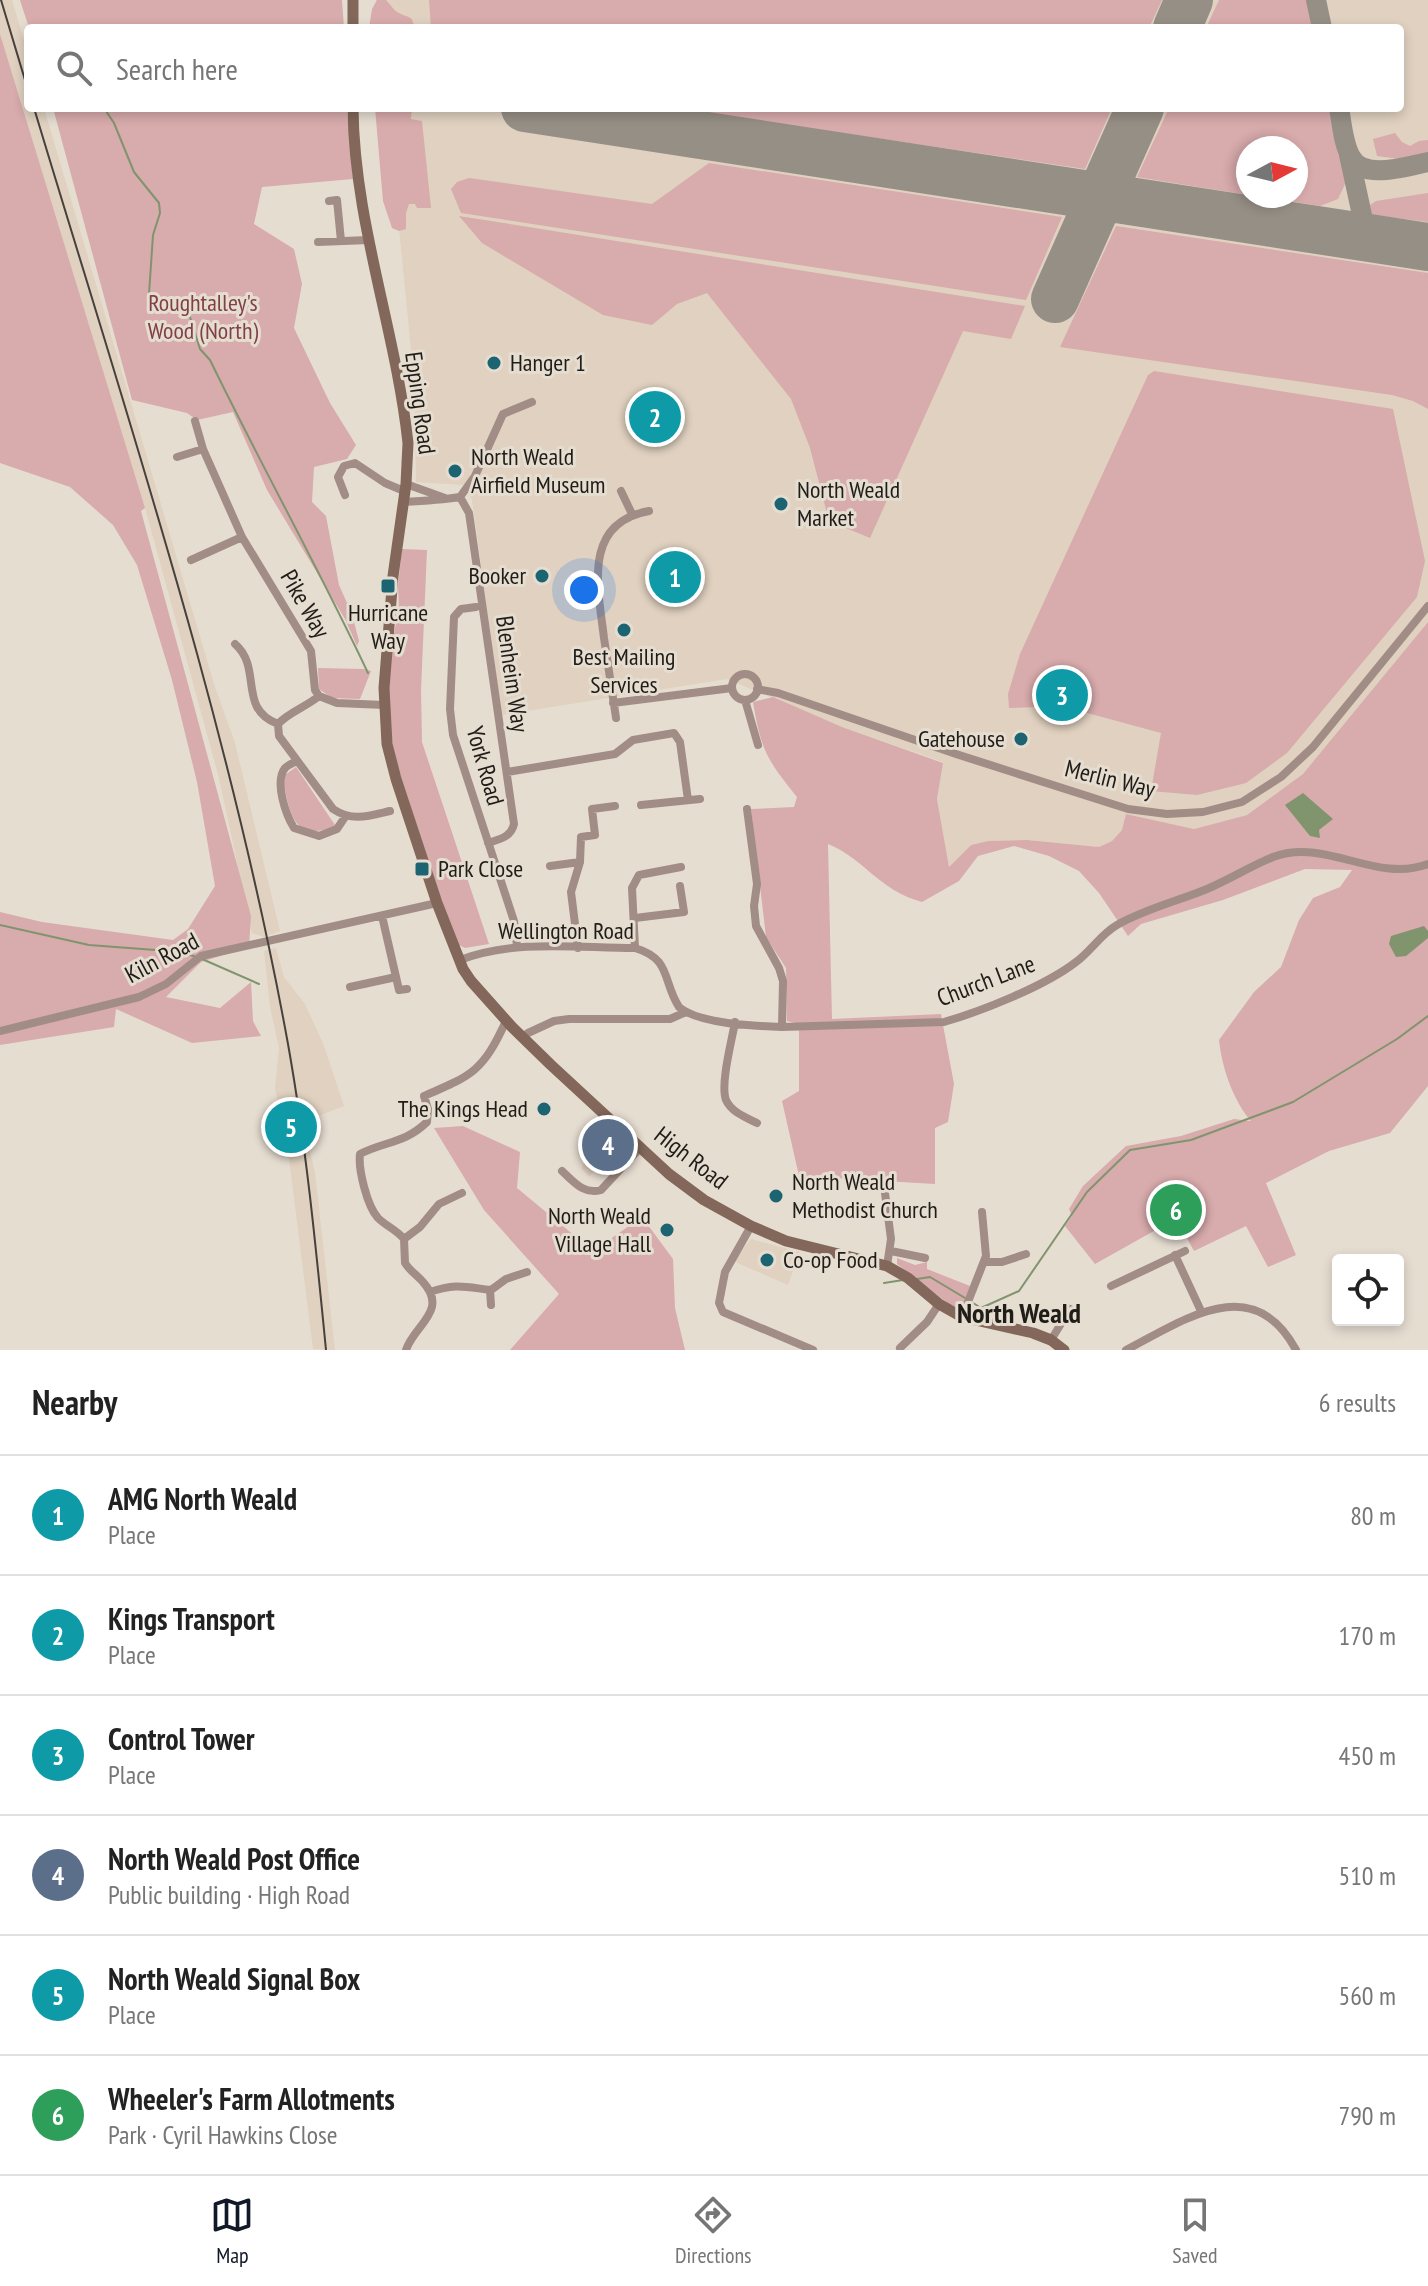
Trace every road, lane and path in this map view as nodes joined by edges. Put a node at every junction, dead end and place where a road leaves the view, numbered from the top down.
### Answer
1 (353, 0) edge
2 (353, 24) edge
3 (353, 112) edge
4 (329, 201) dead end
5 (369, 240) junction
6 (341, 241) junction
7 (318, 242) dead end
8 (532, 402) dead end
9 (195, 421) dead end
10 (203, 449) junction
11 (177, 457) dead end
12 (621, 491) dead end
13 (404, 492) junction
14 (345, 495) dead end
15 (460, 497) junction
16 (445, 498) junction
17 (649, 511) dead end
18 (632, 514) junction
19 (242, 537) junction
20 (191, 560) dead end
21 (1428, 606) edge
22 (476, 607) dead end
23 (235, 644) dead end
24 (732, 688) junction
25 (757, 689) junction
26 (319, 696) junction
27 (745, 700) junction
28 (613, 703) junction
29 (384, 705) junction
30 (616, 718) dead end
31 (278, 724) junction
32 (758, 745) dead end
33 (297, 761) junction
34 (507, 772) junction
35 (700, 799) dead end
36 (688, 800) junction
37 (641, 805) dead end
38 (615, 806) dead end
39 (747, 809) dead end
40 (390, 811) dead end
41 (345, 817) junction
42 (488, 843) junction
43 (580, 862) junction
44 (1428, 864) edge
45 (550, 866) dead end
46 (681, 867) dead end
47 (680, 886) dead end
48 (437, 903) junction
49 (382, 916) junction
50 (635, 918) junction
51 (517, 946) junction
52 (578, 948) junction
53 (635, 948) junction
54 (460, 960) junction
55 (396, 977) junction
56 (350, 987) dead end
57 (407, 989) dead end
58 (686, 1012) junction
59 (506, 1021) junction
60 (735, 1022) junction
61 (782, 1027) junction
62 (0, 1031) edge
63 (528, 1033) dead end
64 (757, 1123) dead end
65 (641, 1147) junction
66 (562, 1171) dead end
67 (462, 1193) dead end
68 (885, 1193) dead end
69 (982, 1212) dead end
70 (751, 1226) junction
71 (404, 1239) junction
72 (891, 1251) junction
73 (1185, 1251) dead end
74 (1026, 1254) dead end
75 (1175, 1255) junction
76 (925, 1258) dead end
77 (985, 1262) junction
78 (887, 1266) junction
79 (527, 1272) dead end
80 (1111, 1286) dead end
81 (490, 1290) junction
82 (430, 1292) junction
83 (939, 1304) junction
84 (491, 1305) dead end
85 (1070, 1309) dead end
86 (1201, 1311) junction
87 (962, 1317) junction
88 (1051, 1340) junction
89 (900, 1348) dead end
90 (406, 1350) edge
91 (813, 1350) edge
92 (1064, 1350) edge
93 (1126, 1350) edge
94 (1296, 1350) edge

1 - 2 main road
3 - 5 main road, Epping Road
4 - 6 street
5 - 6 street
5 - 13 main road, Epping Road
6 - 7 street
8 - 15 street
9 - 10 street, Pike Way
10 - 11 street
10 - 19 street, Pike Way
12 - 18 street
13 - 14 street
13 - 16 street
13 - 16 street
13 - 29 main road, Epping Road
15 - 16 street
15 - 34 street, Blenheim Way
17 - 18 street
18 - 28 street
19 - 20 street
19 - 26 street, Pike Way
21 - 25 street, Merlin Way
22 - 42 street, York Road
23 - 31 street
24 - 25 street
24 - 27 street
24 - 28 street
25 - 27 street
26 - 29 street
26 - 31 street
27 - 32 street
28 - 30 street
29 - 48 main road, High Road
31 - 33 street
33 - 41 street
33 - 41 street
34 - 36 street
34 - 42 street, Blenheim Way
35 - 36 street
36 - 37 street
38 - 43 street
39 - 61 street
40 - 41 street
42 - 51 street, York Road
43 - 45 street
43 - 52 street
44 - 61 street, Church Lane
46 - 50 street
47 - 50 street
48 - 49 street, Kiln Road
48 - 54 main road, High Road
49 - 55 street
49 - 62 street, Kiln Road
50 - 53 street
51 - 52 street, Wellington Road
51 - 54 street, Wellington Road
52 - 53 street, Wellington Road
53 - 58 street, Wellington Road
54 - 59 main road, High Road
55 - 56 street
55 - 57 street
58 - 60 street, Church Lane
58 - 63 street, Church Lane
59 - 65 main road, High Road
59 - 71 street
60 - 61 street, Church Lane
60 - 64 street
65 - 66 street
65 - 70 main road, High Road
67 - 71 street
68 - 72 street
69 - 77 street
70 - 78 main road, High Road
70 - 91 street
71 - 82 street
72 - 76 street
72 - 78 street
73 - 75 street
74 - 77 street
75 - 80 street
75 - 86 street
77 - 87 street
78 - 83 main road, High Road
79 - 81 street
81 - 82 street
81 - 84 street
82 - 90 street
83 - 87 main road, High Road
83 - 89 street
85 - 88 street
86 - 93 street
86 - 94 street
87 - 88 main road, High Road
88 - 92 main road, High Road

